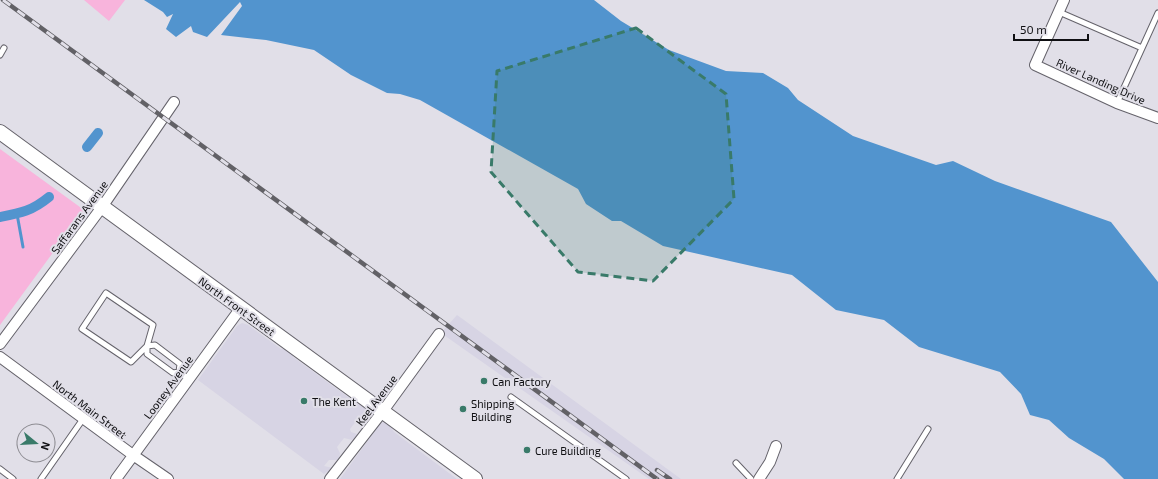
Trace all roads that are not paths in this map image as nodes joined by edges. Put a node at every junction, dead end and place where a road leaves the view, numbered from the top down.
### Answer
1 (1064, 0) edge
2 (1058, 12) junction
3 (1158, 13) edge
4 (4, 48) dead end
5 (1142, 48) junction
6 (0, 55) edge
7 (174, 102) dead end
8 (1117, 102) junction
9 (1158, 118) edge
10 (0, 132) edge
11 (102, 207) junction
12 (240, 309) junction
13 (439, 334) dead end
14 (0, 344) edge
15 (146, 346) junction
16 (0, 357) edge
17 (179, 372) junction
18 (189, 379) junction
19 (511, 397) dead end
20 (383, 411) junction
21 (83, 419) junction
22 (928, 429) dead end
23 (776, 446) dead end
24 (133, 455) junction
25 (736, 463) dead end
26 (0, 469) edge
27 (13, 479) edge
28 (41, 479) edge
29 (116, 479) edge
30 (168, 479) edge
31 (330, 479) edge
32 (475, 479) edge
33 (626, 479) edge
34 (751, 479) edge
35 (759, 479) edge
36 (897, 479) edge

1 - 2 street
2 - 5 lane
2 - 8 street, River Landing Drive
3 - 5 lane
4 - 6 lane
5 - 8 lane
7 - 11 street, Saffarans Avenue
8 - 9 street, River Landing Drive
10 - 11 street, North Front Street
11 - 12 street, North Front Street
11 - 14 street, Saffarans Avenue
12 - 18 street, Looney Avenue
12 - 20 street, North Front Street
13 - 20 street, Keel Avenue
15 - 15 lane
15 - 17 lane
15 - 17 lane
16 - 21 street, North Main Street
17 - 18 lane
18 - 24 street, Looney Avenue
19 - 33 lane
20 - 31 street, Keel Avenue
20 - 32 street, North Front Street
21 - 24 street, North Main Street
21 - 28 lane
22 - 36 lane
23 - 35 street
24 - 29 street, Looney Avenue
24 - 30 street, North Main Street
25 - 34 lane
26 - 27 lane

